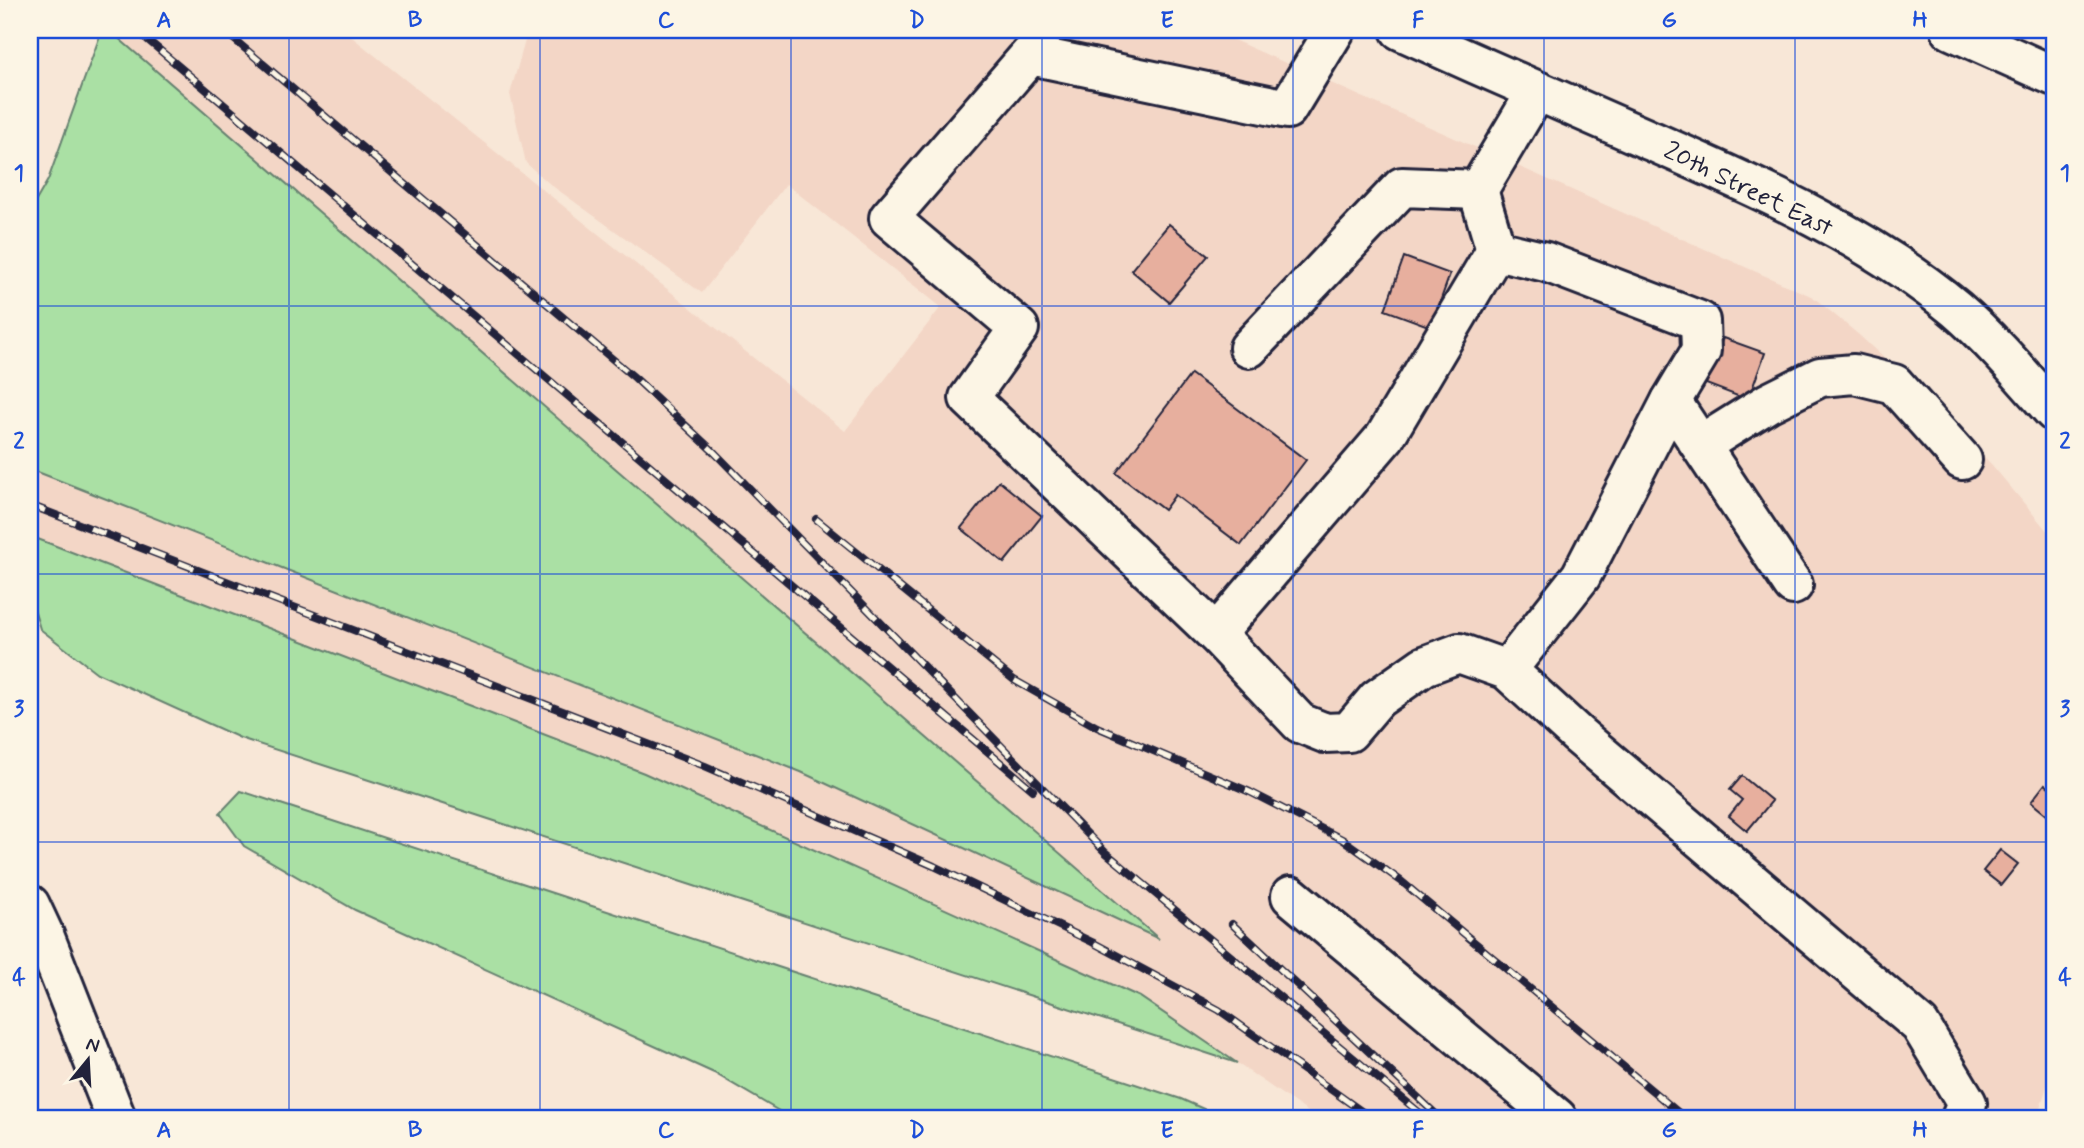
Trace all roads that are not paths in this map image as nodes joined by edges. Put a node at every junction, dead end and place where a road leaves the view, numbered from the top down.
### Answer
1 (1335, 30) edge
2 (1400, 30) edge
3 (1951, 30) edge
4 (2054, 76) edge
5 (1537, 91) junction
6 (1478, 190) junction
7 (1496, 250) junction
8 (1249, 348) dead end
9 (1671, 401) junction
10 (2054, 412) edge
11 (1701, 445) junction
12 (1962, 460) dead end
13 (1793, 585) dead end
14 (1216, 634) junction
15 (1507, 670) junction
16 (1291, 896) dead end
17 (30, 905) edge
18 (116, 1118) edge
19 (1557, 1118) edge
20 (1961, 1118) edge

1 - 14 main road
2 - 5 main road, 20th Street East
3 - 4 main road
5 - 6 main road
5 - 10 main road, 20th Street East
6 - 7 main road
6 - 8 main road
7 - 9 main road
7 - 14 main road
9 - 11 main road
9 - 15 main road
11 - 12 main road
11 - 13 main road
14 - 15 main road
15 - 20 main road
16 - 19 main road
17 - 18 main road

